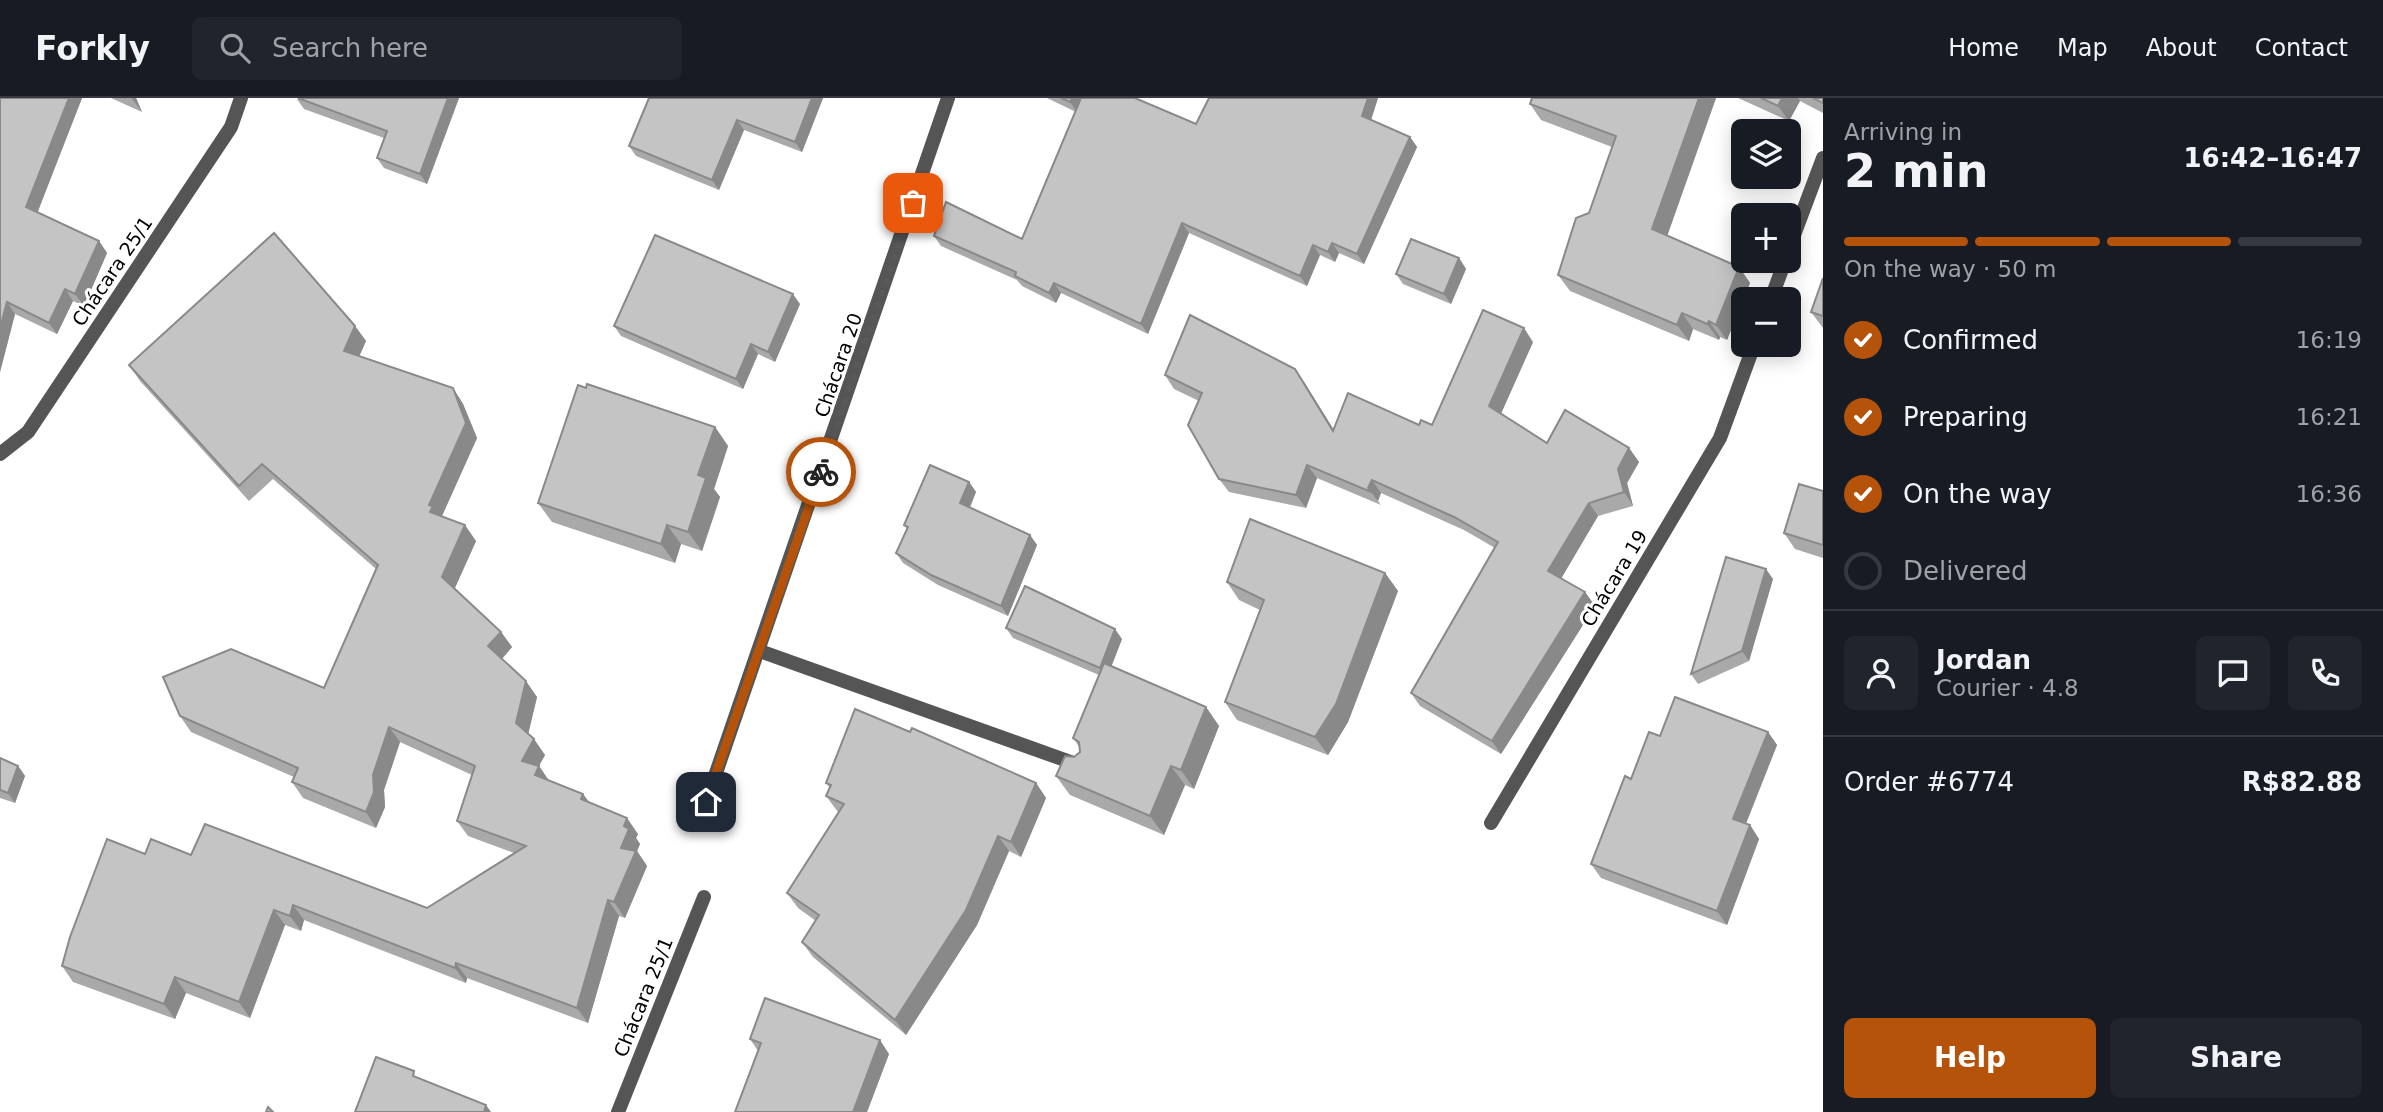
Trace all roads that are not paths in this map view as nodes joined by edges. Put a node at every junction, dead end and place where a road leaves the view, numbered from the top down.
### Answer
1 (241, 98) edge
2 (948, 98) edge
3 (1823, 158) edge
4 (1801, 216) edge
5 (1750, 357) edge
6 (0, 454) edge
7 (760, 651) junction
8 (1085, 767) edge
9 (706, 802) dead end
10 (1491, 823) dead end
11 (704, 897) dead end
12 (618, 1112) edge

1 - 6 street, Chácara 25/1
2 - 7 street, Chácara 20
3 - 4 street
5 - 10 street, Chácara 19
7 - 8 street
7 - 9 street, Chácara 20
11 - 12 street, Chácara 25/1

